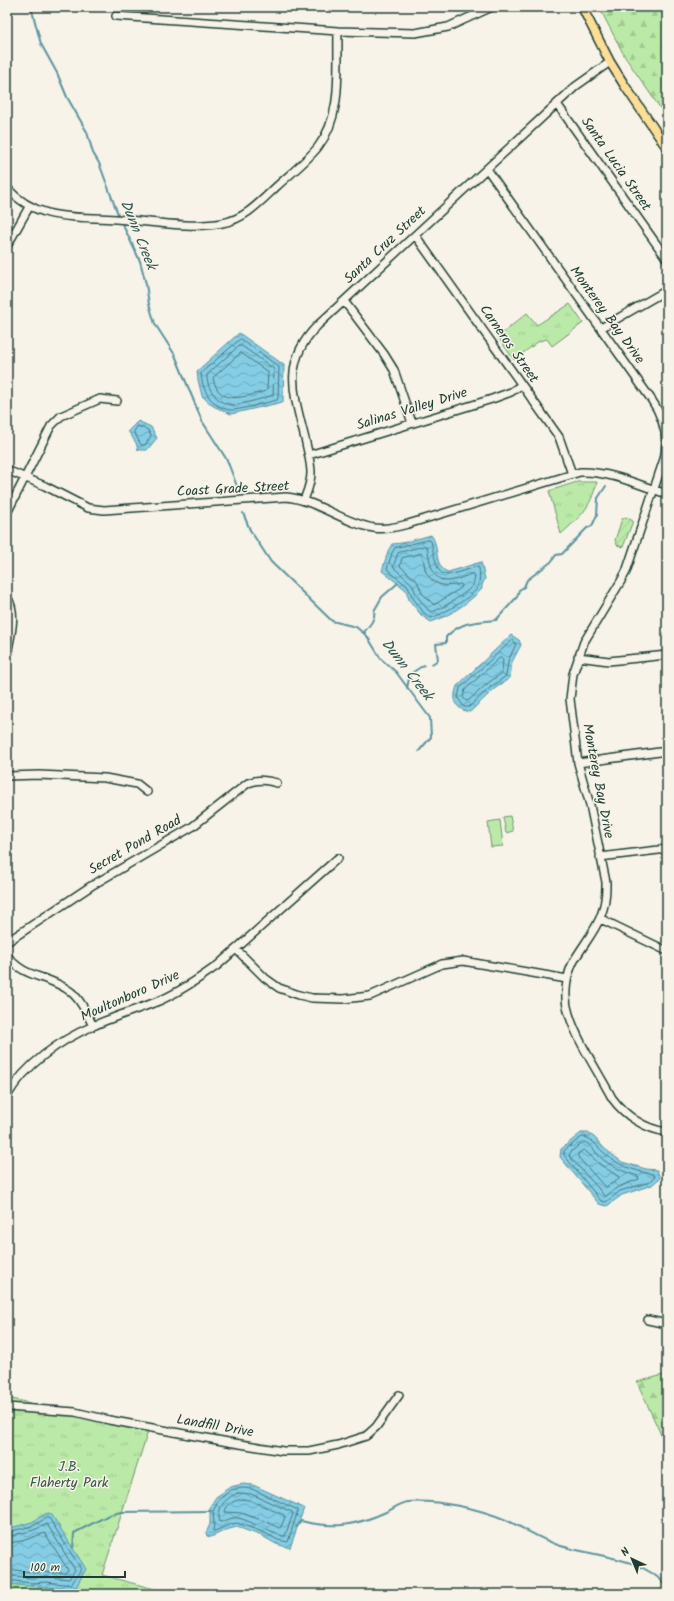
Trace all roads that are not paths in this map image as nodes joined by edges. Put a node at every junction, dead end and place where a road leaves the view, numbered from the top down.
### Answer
1 (492, 7) edge
2 (582, 7) edge
3 (116, 16) dead end
4 (338, 31) junction
5 (610, 62) junction
6 (557, 104) junction
7 (667, 148) edge
8 (487, 169) junction
9 (7, 188) edge
10 (29, 207) junction
11 (415, 235) junction
12 (7, 246) edge
13 (667, 259) edge
14 (667, 290) edge
15 (344, 301) junction
16 (601, 328) junction
17 (521, 385) junction
18 (117, 401) dead end
19 (412, 423) junction
20 (309, 455) junction
21 (7, 470) edge
22 (572, 474) junction
23 (25, 477) junction
24 (654, 490) junction
25 (667, 494) edge
26 (304, 500) junction
27 (7, 513) edge
28 (7, 597) edge
29 (7, 655) edge
30 (667, 655) edge
31 (578, 657) junction
32 (667, 751) edge
33 (578, 763) junction
34 (7, 776) edge
35 (278, 783) dead end
36 (147, 792) dead end
37 (667, 849) edge
38 (600, 857) junction
39 (338, 858) dead end
40 (601, 919) junction
41 (7, 942) edge
42 (237, 950) junction
43 (667, 951) edge
44 (7, 954) edge
45 (567, 979) junction
46 (93, 1026) junction
47 (8, 1091) edge
48 (667, 1132) edge
49 (648, 1320) dead end
50 (667, 1324) edge
51 (398, 1395) dead end
52 (7, 1407) edge

1 - 4 street
2 - 5 main road
3 - 4 street
4 - 10 street
5 - 6 street, Santa Cruz Street
5 - 7 main road
6 - 8 street, Santa Cruz Street
6 - 13 street, Santa Lucia Street
8 - 11 street, Santa Cruz Street
8 - 16 street, Monterey Bay Drive
9 - 10 street
10 - 12 street
11 - 15 street, Santa Cruz Street
11 - 17 street, Carneros Street
14 - 16 street
15 - 19 street
15 - 20 street, Santa Cruz Street
16 - 24 street, Monterey Bay Drive
17 - 19 street, Salinas Valley Drive
17 - 22 street, Carneros Street
18 - 23 street
19 - 20 street, Salinas Valley Drive
20 - 26 street, Santa Cruz Street
21 - 23 street, Coast Grade Street
22 - 24 street, Coast Grade Street
22 - 26 street, Coast Grade Street
23 - 26 street, Coast Grade Street
23 - 27 street
24 - 25 street, Coast Grade Street
24 - 31 street, Monterey Bay Drive
28 - 29 street
30 - 31 street
31 - 33 street, Monterey Bay Drive
32 - 33 street
33 - 38 street, Monterey Bay Drive
34 - 36 street
35 - 41 street, Secret Pond Road
37 - 38 street
38 - 40 street, Monterey Bay Drive
39 - 42 street, Moultonboro Drive
40 - 43 street
40 - 45 street, Monterey Bay Drive
42 - 45 street
42 - 46 street, Moultonboro Drive
44 - 46 street
45 - 48 street, Monterey Bay Drive
46 - 47 street, Moultonboro Drive
49 - 50 street
51 - 52 street, Landfill Drive

